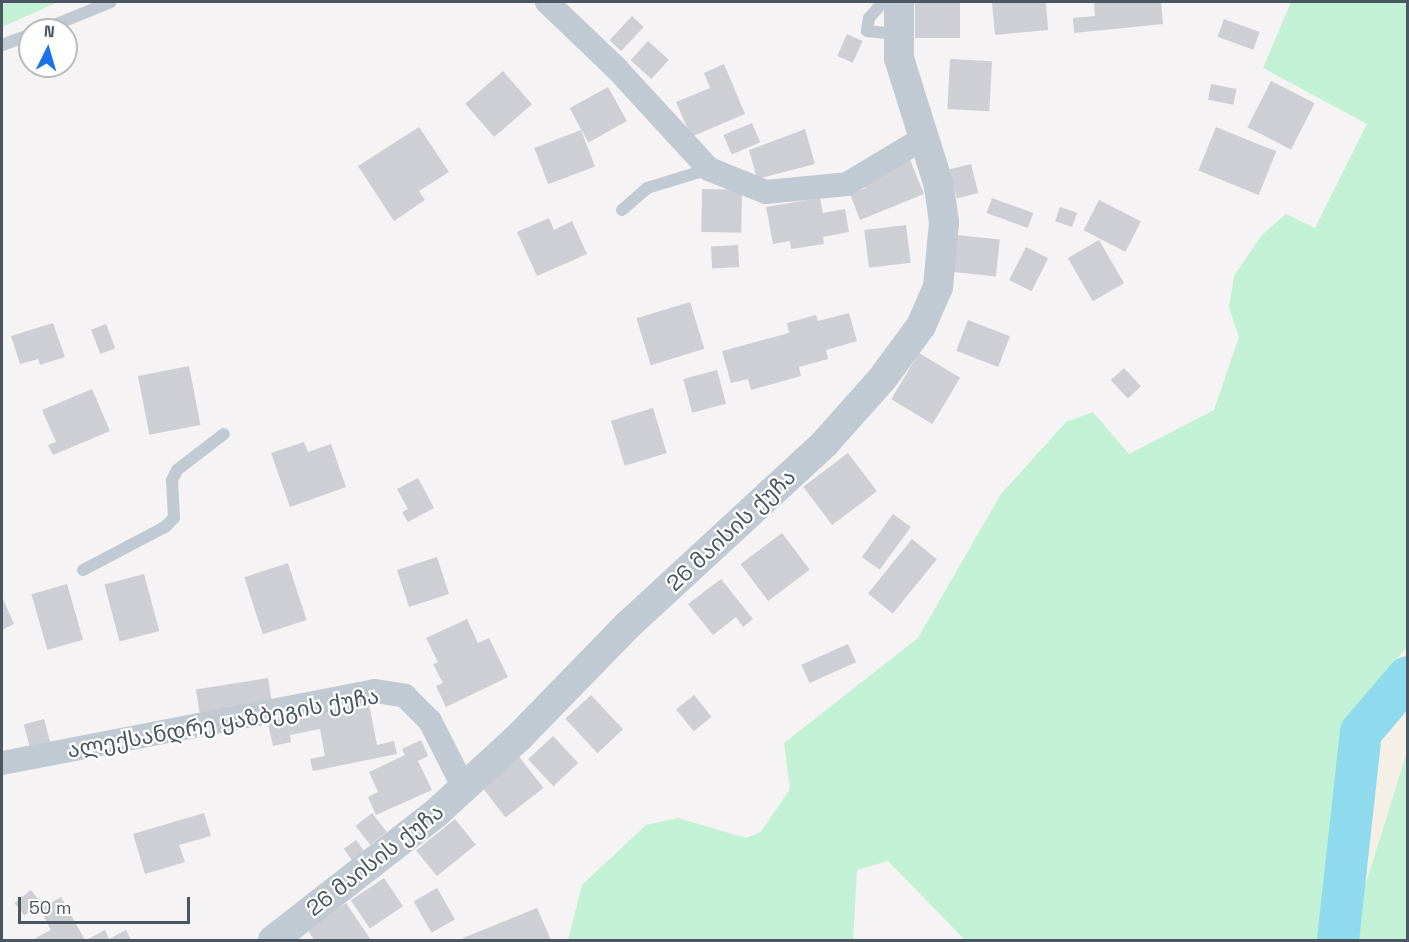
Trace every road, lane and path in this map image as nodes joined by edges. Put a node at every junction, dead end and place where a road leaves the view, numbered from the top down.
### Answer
1 (111, 2) edge
2 (547, 2) edge
3 (884, 2) edge
4 (899, 2) edge
5 (72, 18) edge
6 (898, 34) junction
7 (18, 39) edge
8 (2, 45) edge
9 (922, 139) junction
10 (709, 169) junction
11 (622, 210) dead end
12 (224, 434) dead end
13 (84, 570) dead end
14 (2, 763) edge
15 (464, 788) junction
16 (273, 940) edge

1 - 5 lane
2 - 10 street
3 - 6 lane
4 - 6 street, 26 მაისის ქუჩა
6 - 9 street, 26 მაისის ქუჩა
7 - 8 lane
9 - 10 street
9 - 15 street, 26 მაისის ქუჩა
10 - 11 lane
12 - 13 lane
14 - 15 street, ალექსანდრე ყაზბეგის ქუჩა
15 - 16 street, 26 მაისის ქუჩა

